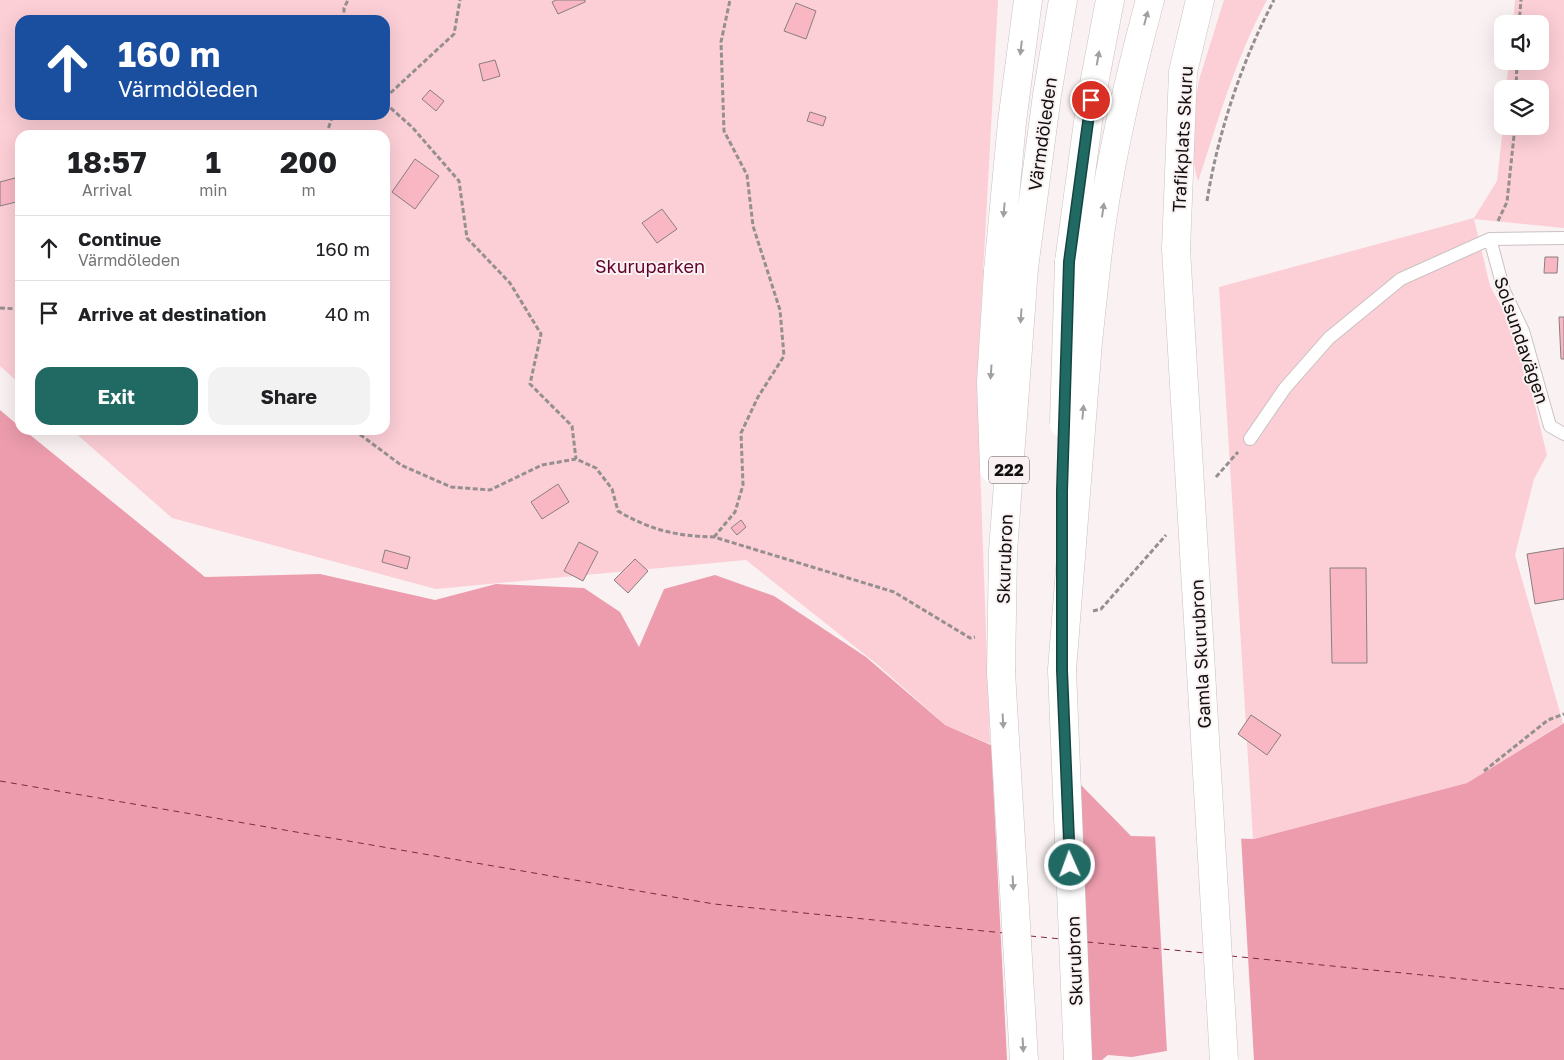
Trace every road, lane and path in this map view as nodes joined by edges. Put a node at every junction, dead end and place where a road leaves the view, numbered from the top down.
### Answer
1 (348, 0) edge
2 (460, 0) edge
3 (730, 0) edge
4 (1028, 0) edge
5 (1063, 0) edge
6 (1110, 0) edge
7 (1150, 0) edge
8 (1200, 0) edge
9 (1274, 0) edge
10 (1521, 0) edge
11 (344, 15) edge
12 (1519, 15) edge
13 (390, 94) edge
14 (390, 107) edge
15 (1514, 135) edge
16 (1205, 210) dead end
17 (1564, 238) edge
18 (1490, 239) junction
19 (1176, 248) joint
20 (1024, 268) joint
21 (0, 308) edge
22 (15, 309) edge
23 (1564, 434) edge
24 (361, 435) edge
25 (1250, 439) dead end
26 (576, 459) junction
27 (686, 536) dead end
28 (714, 538) dead end
29 (1062, 670) junction
30 (1000, 672) junction
31 (1564, 714) edge
32 (1484, 771) dead end
33 (1024, 1060) edge
34 (1078, 1060) edge
35 (1224, 1060) edge

1 - 11 path
2 - 13 path
3 - 28 path
4 -> 30 main road, bridge
5 - 20 main road, Värmdöleden / 222
29 -> 6 main road, Skurubron, bridge
29 -> 7 main road, bridge
8 - 19 main road, Trafikplats Skuru
9 - 16 path
10 - 12 path
14 - 26 path
15 - 18 path
17 - 18 lane
18 - 23 lane, Solsundavägen
18 - 25 lane
19 - 35 main road, Gamla Skurubron, bridge
20 -> 30 main road, Skurubron / 222, bridge
21 - 22 path
24 - 26 path
26 - 27 path
29 - 34 main road, Skurubron
30 -> 33 main road, Skurubron / 222
31 - 32 path

